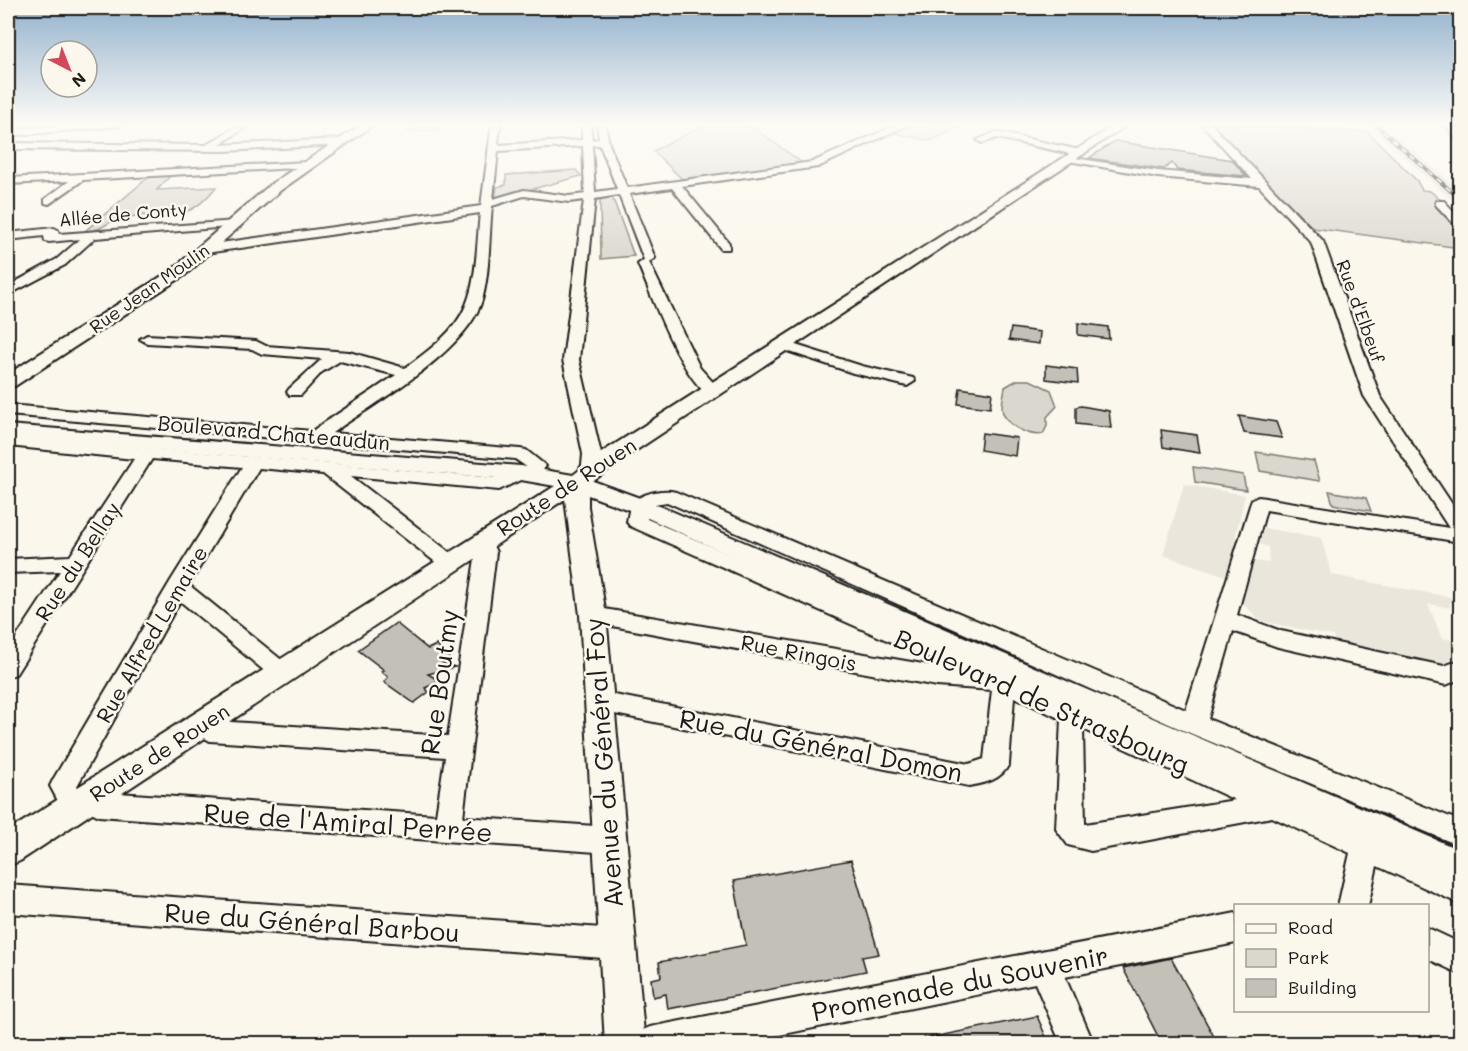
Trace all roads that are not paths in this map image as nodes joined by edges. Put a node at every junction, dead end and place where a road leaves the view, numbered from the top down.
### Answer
1 (38, 172) edge
2 (106, 172) edge
3 (179, 172) edge
4 (297, 172) edge
5 (491, 172) edge
6 (588, 172) edge
7 (616, 172) edge
8 (764, 172) edge
9 (1051, 172) edge
10 (1148, 172) edge
11 (1252, 172) edge
12 (101, 176) junction
13 (81, 177) junction
14 (28, 179) junction
15 (8, 181) edge
16 (1173, 181) dead end
17 (675, 185) junction
18 (1267, 188) junction
19 (624, 192) junction
20 (590, 196) junction
21 (49, 201) dead end
22 (1440, 203) dead end
23 (487, 206) junction
24 (236, 224) junction
25 (1461, 224) edge
26 (94, 233) junction
27 (8, 236) edge
28 (725, 246) dead end
29 (207, 249) junction
30 (8, 291) edge
31 (147, 339) dead end
32 (783, 345) junction
33 (338, 356) junction
34 (406, 373) junction
35 (907, 381) dead end
36 (8, 382) edge
37 (713, 391) junction
38 (295, 392) dead end
39 (8, 410) edge
40 (8, 422) edge
41 (8, 431) edge
42 (317, 435) junction
43 (8, 441) edge
44 (142, 454) junction
45 (253, 464) junction
46 (323, 470) junction
47 (529, 470) junction
48 (581, 480) junction
49 (643, 503) junction
50 (1457, 520) edge
51 (1461, 536) edge
52 (482, 542) junction
53 (450, 562) junction
54 (76, 563) junction
55 (8, 566) edge
56 (177, 587) junction
57 (593, 615) junction
58 (1225, 619) junction
59 (8, 668) edge
60 (1461, 669) edge
61 (281, 672) junction
62 (1006, 683) junction
63 (599, 702) junction
64 (1074, 715) junction
65 (201, 724) junction
66 (1194, 724) junction
67 (459, 747) junction
68 (83, 801) junction
69 (1274, 805) junction
70 (448, 830) junction
71 (1461, 834) edge
72 (610, 840) junction
73 (1364, 846) junction
74 (8, 850) edge
75 (1461, 856) edge
76 (1461, 867) edge
77 (1461, 890) edge
78 (8, 899) edge
79 (1353, 904) edge
80 (1234, 928) edge
81 (1429, 943) edge
82 (616, 944) junction
83 (1461, 959) edge
84 (1044, 967) junction
85 (724, 1037) edge
86 (625, 1044) edge
87 (650, 1044) edge
88 (1078, 1044) edge

1 - 14 street
2 - 12 street
3 - 12 street
4 - 24 main road, Rue Jean Moulin
5 - 23 street
6 - 20 street
7 - 19 street
8 - 17 street
9 - 32 main road, Route de Rouen
10 - 18 street
11 - 18 street, Rue d'Elbeuf
12 - 13 street
13 - 14 street
13 - 21 street
14 - 15 street
16 - 18 street
17 - 19 street
17 - 28 street
18 - 50 street, Rue d'Elbeuf
19 - 20 street
19 - 37 street
20 - 23 street
20 - 48 street
22 - 25 street
23 - 29 street
23 - 34 street
24 - 26 street, Allée de Conty
24 - 29 main road, Rue Jean Moulin
26 - 27 street, Allée de Conty
26 - 30 street
29 - 36 main road, Rue Jean Moulin
31 - 33 street
32 - 35 street
32 - 37 main road, Route de Rouen
33 - 34 street
33 - 38 street
34 - 42 street
37 - 48 main road, Route de Rouen
39 - 42 street, Boulevard Chateaudun
40 - 47 main road, Boulevard Chateaudun
41 - 47 main road, Boulevard Chateaudun
42 - 47 street, Boulevard Chateaudun
43 - 44 street, Boulevard Chateaudun
44 - 45 street, Boulevard Chateaudun
44 - 54 street, Rue du Bellay
45 - 46 street, Boulevard Chateaudun
45 - 56 street, Rue Alfred Lemaire
46 - 47 street, Boulevard Chateaudun
46 - 53 street
47 - 48 main road, Boulevard Chateaudun
48 - 49 main road, Boulevard de Strasbourg
48 - 52 main road, Route de Rouen
48 - 57 main road, Avenue du Général Foy
49 - 62 street, Boulevard de Strasbourg
49 - 66 street, Boulevard de Strasbourg
49 - 75 main road, Boulevard de Strasbourg
49 - 76 main road, Boulevard de Strasbourg
51 - 58 street
52 - 53 main road, Route de Rouen
52 - 67 street, Rue Boutmy
53 - 61 main road, Route de Rouen
54 - 55 street
54 - 59 street, Rue du Bellay
56 - 61 street
56 - 68 street, Rue Alfred Lemaire
57 - 62 street, Rue Ringois
57 - 63 main road, Avenue du Général Foy
58 - 60 street
58 - 66 street
61 - 65 main road, Route de Rouen
62 - 63 street, Rue du Général Domon
62 - 64 street, Boulevard de Strasbourg
63 - 72 main road, Avenue du Général Foy
64 - 69 street, Boulevard de Strasbourg
64 - 69 street
65 - 67 street
65 - 68 main road, Route de Rouen
66 - 71 street, Boulevard de Strasbourg
67 - 70 street, Rue Boutmy
68 - 70 street, Rue de l'Amiral Perrée
68 - 74 main road, Route de Rouen
69 - 73 street, Boulevard de Strasbourg
70 - 72 street, Rue de l'Amiral Perrée
72 - 82 main road, Avenue du Général Foy
73 - 77 street, Boulevard de Strasbourg
73 - 79 street
78 - 82 street, Rue du Général Barbou
80 - 84 street, Promenade du Souvenir
81 - 83 street
82 - 86 main road, Avenue du Général Foy
84 - 85 street, Promenade du Souvenir
84 - 88 street
85 - 87 street, Promenade du Souvenir

